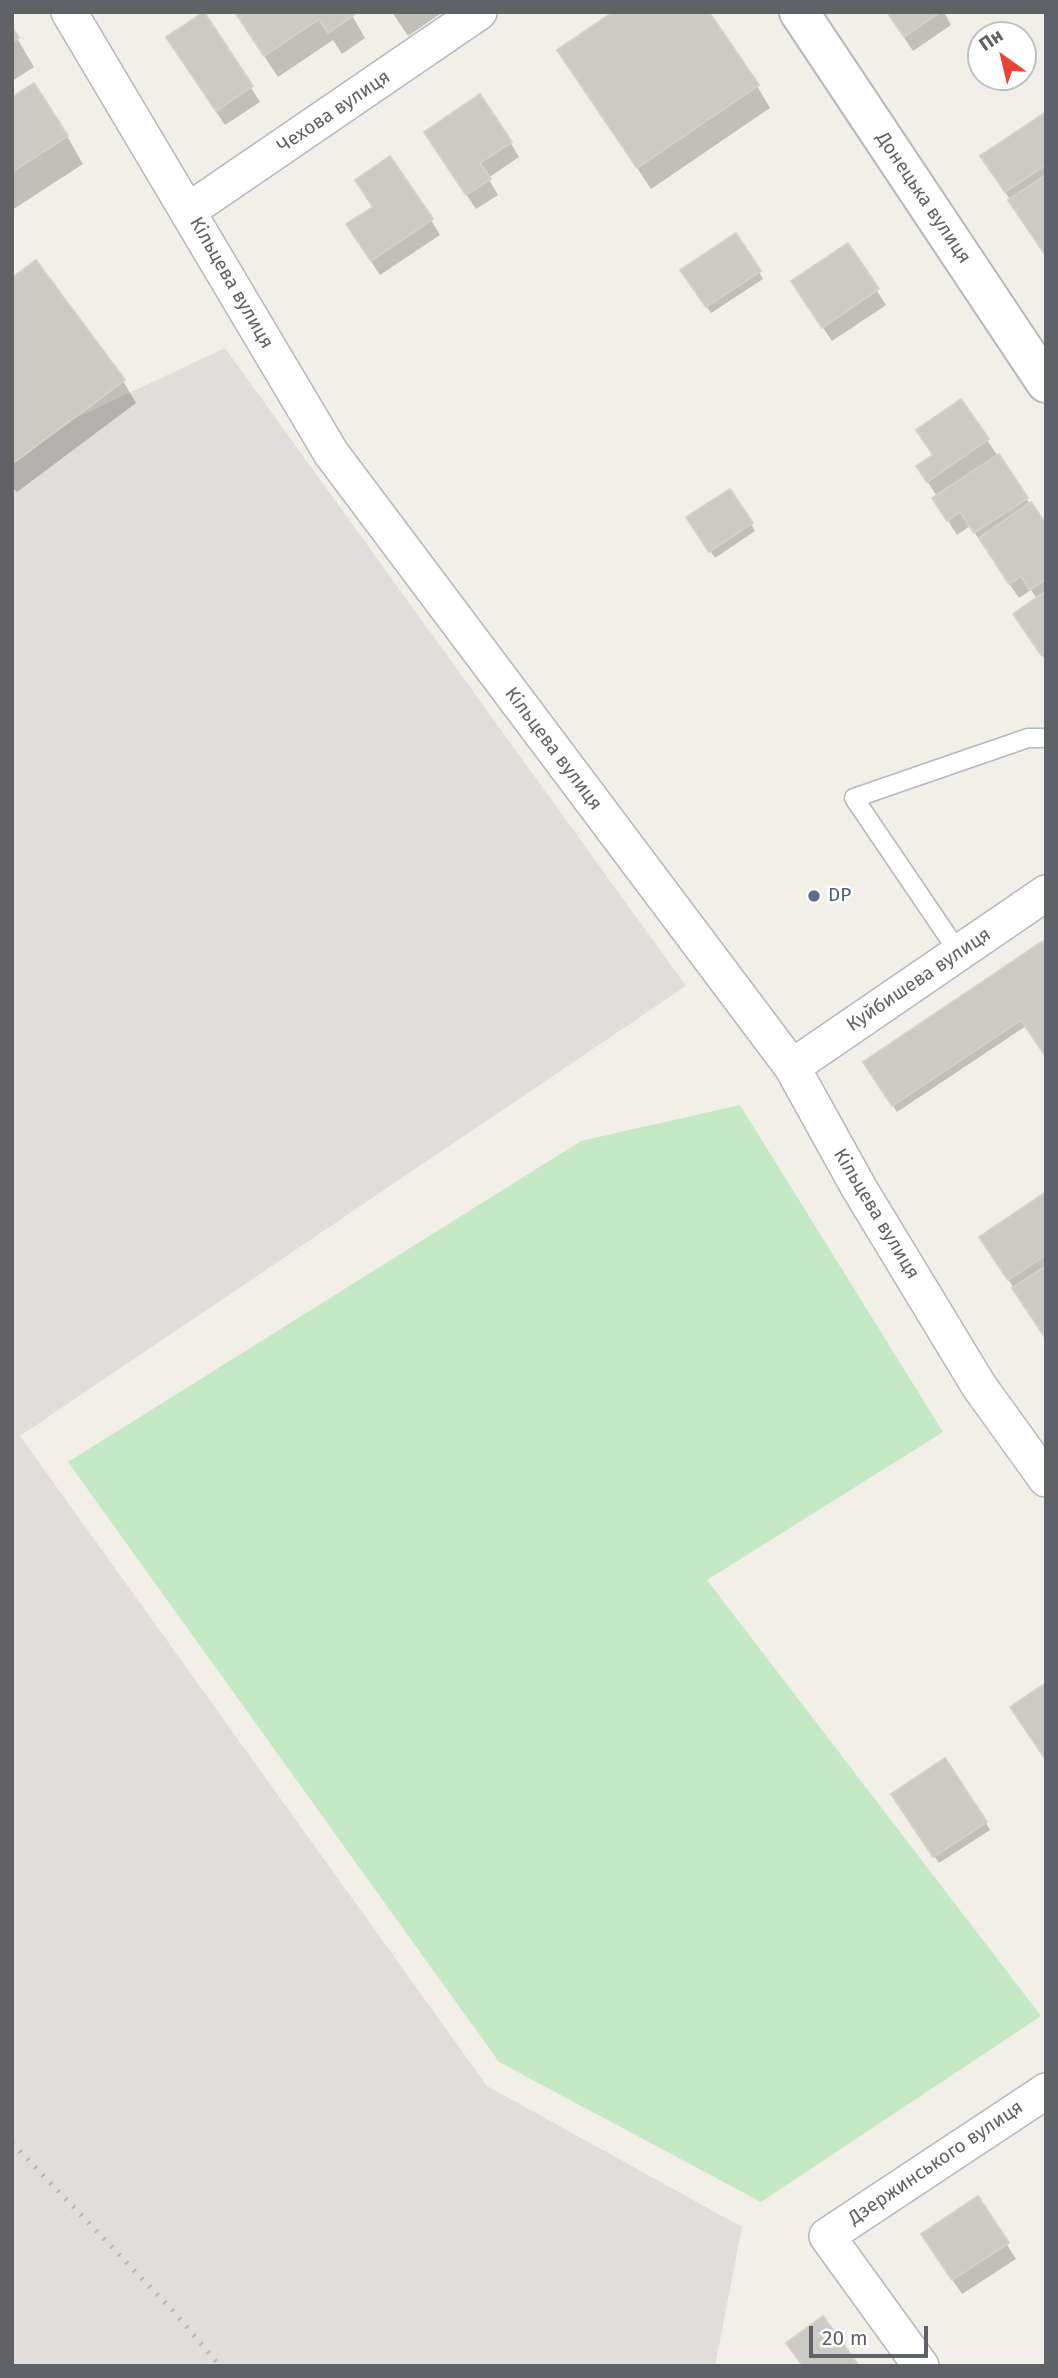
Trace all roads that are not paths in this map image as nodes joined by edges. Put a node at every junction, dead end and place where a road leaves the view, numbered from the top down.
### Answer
1 (69, 12) edge
2 (479, 12) edge
3 (799, 12) edge
4 (188, 211) junction
5 (1046, 383) edge
6 (1046, 738) edge
7 (1046, 893) edge
8 (959, 953) junction
9 (792, 1067) junction
10 (1046, 1479) edge
11 (1046, 2091) edge
12 (921, 2366) edge

1 - 4 street, Кільцева вулиця
2 - 4 street, Чехова вулиця
3 - 5 street, Донецька вулиця
4 - 9 street, Кільцева вулиця
6 - 8 lane
7 - 8 street, Куйбишева вулиця
8 - 9 street, Куйбишева вулиця
9 - 10 street, Кільцева вулиця
11 - 12 street, Дзержинського вулиця

